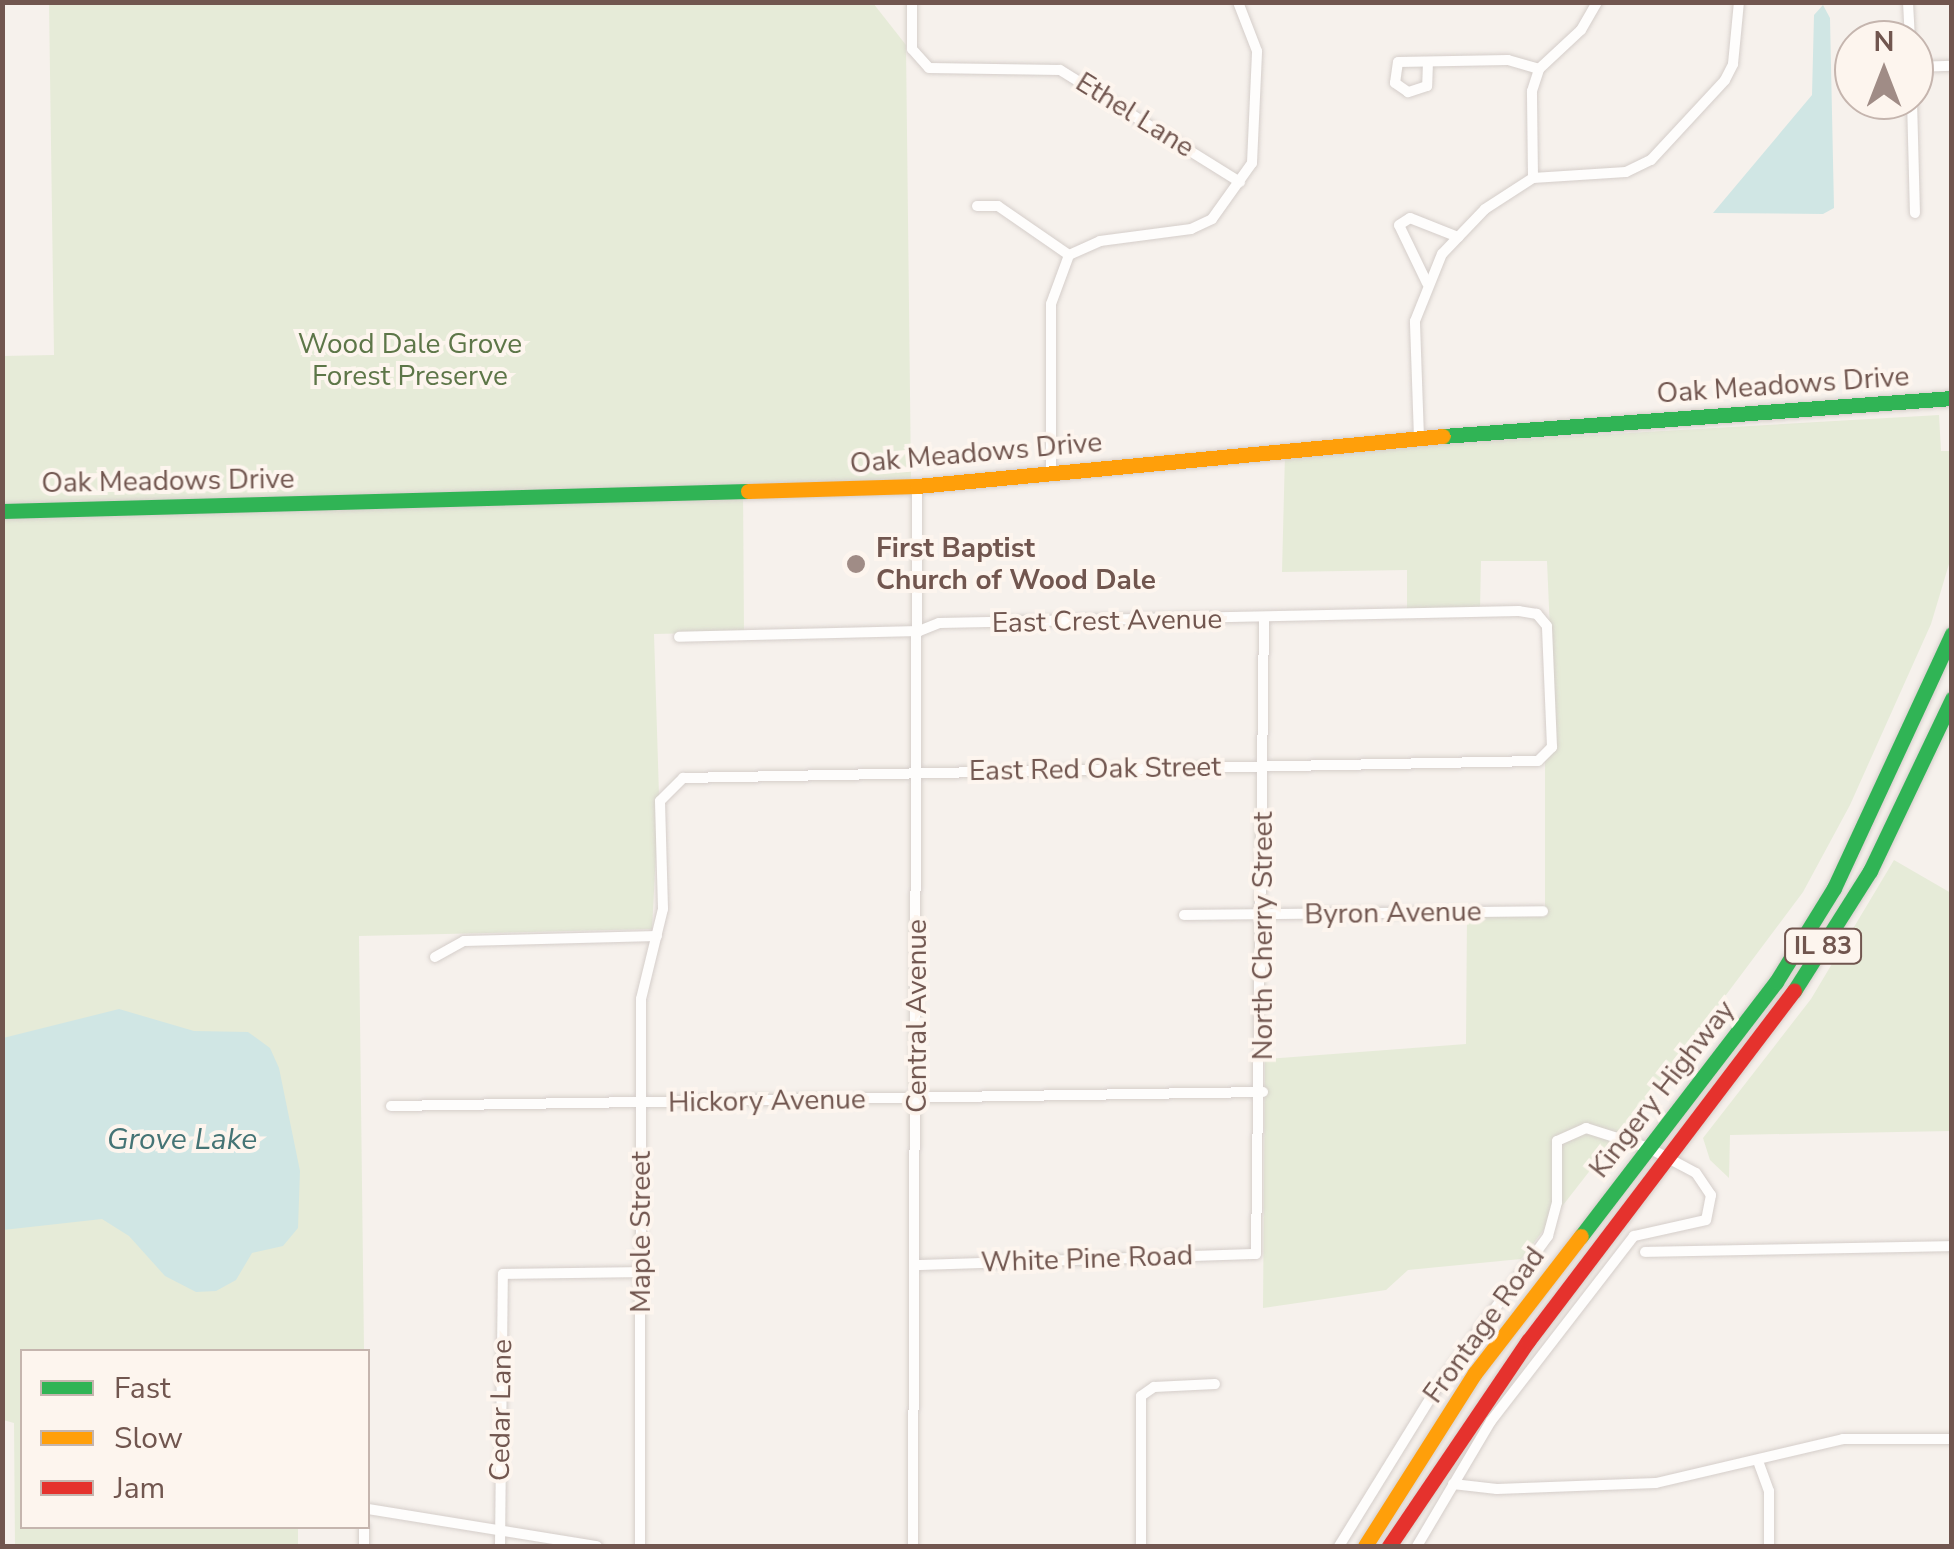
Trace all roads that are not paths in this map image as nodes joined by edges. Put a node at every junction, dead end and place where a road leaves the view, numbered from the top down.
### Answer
1 (912, 2) edge
2 (1238, 2) edge
3 (1597, 2) edge
4 (1739, 2) edge
5 (1428, 62) dead end
6 (1539, 70) junction
7 (1913, 120) edge
8 (1533, 178) junction
9 (1240, 182) junction
10 (977, 206) dead end
11 (1915, 213) dead end
12 (1458, 238) junction
13 (1069, 254) junction
14 (1427, 283) junction
15 (1952, 398) edge
16 (1419, 438) junction
17 (1051, 471) junction
18 (918, 486) junction
19 (2, 510) edge
20 (1264, 619) junction
21 (919, 631) junction
22 (1952, 634) edge
23 (679, 637) dead end
24 (1952, 699) edge
25 (1949, 717) edge
26 (1538, 762) joint
27 (1263, 767) junction
28 (915, 770) junction
29 (660, 800) joint
30 (1542, 910) dead end
31 (1184, 915) dead end
32 (1264, 915) junction
33 (657, 936) junction
34 (436, 957) dead end
35 (1263, 1092) junction
36 (918, 1096) junction
37 (641, 1104) junction
38 (391, 1106) dead end
39 (1649, 1148) junction
40 (1671, 1158) junction
41 (1952, 1246) edge
42 (1645, 1252) dead end
43 (1256, 1254) joint
44 (918, 1265) junction
45 (642, 1272) junction
46 (1215, 1384) dead end
47 (1952, 1440) edge
48 (1758, 1460) junction
49 (1454, 1484) junction
50 (370, 1508) edge
51 (500, 1530) junction
52 (500, 1546) edge
53 (597, 1546) edge
54 (640, 1546) edge
55 (913, 1546) edge
56 (1141, 1546) edge
57 (1339, 1546) edge
58 (1365, 1546) edge
59 (1389, 1546) edge
60 (1416, 1546) edge
61 (1769, 1546) edge

1 - 9 street, Ethel Lane
2 - 9 street
3 - 6 street
4 - 8 street
5 - 6 street
6 - 8 street
7 - 11 street
8 - 12 street
9 - 13 street
10 - 13 street
12 - 14 street
12 - 14 street
13 - 17 street
14 - 16 street
15 - 16 main road, Oak Meadows Drive
16 - 17 main road, Oak Meadows Drive
17 - 18 main road, Oak Meadows Drive
18 - 19 main road, Oak Meadows Drive
18 - 21 street, Central Avenue
20 - 21 street, East Crest Avenue
20 - 26 street, East Crest Avenue
20 - 27 street, North Cherry Street
21 - 23 street, East Crest Avenue
21 - 28 street, Central Avenue
22 - 39 main road, Kingery Highway / IL 83
24 - 25 main road, Kingery Highway / IL 83
25 - 40 main road, Kingery Highway / IL 83
26 - 27 street, East Red Oak Street
27 - 28 street, East Red Oak Street
27 - 32 street, North Cherry Street
28 - 29 street, East Red Oak Street
28 - 36 street, Central Avenue
29 - 33 street, Maple Street
30 - 32 street, Byron Avenue
31 - 32 street, Byron Avenue
32 - 35 street, North Cherry Street
33 - 34 street
33 - 37 street, Maple Street
35 - 36 street, Hickory Avenue
35 - 43 street, North Cherry Street
36 - 37 street, Hickory Avenue
36 - 44 street, Central Avenue
37 - 38 street, Hickory Avenue
37 - 45 street, Maple Street
39 - 40 street, Frontage Road
39 - 57 street, Frontage Road
39 - 58 main road, Kingery Highway / IL 83
40 - 49 street, Frontage Road
40 - 59 main road, Kingery Highway / IL 83
41 - 42 street
43 - 44 street, White Pine Road
44 - 55 street, Central Avenue
45 - 51 street, Cedar Lane
45 - 54 street, Maple Street
46 - 56 street
47 - 48 street
48 - 49 street
48 - 61 street
49 - 60 street, Frontage Road
50 - 51 street
51 - 52 street, Cedar Lane
51 - 53 street

